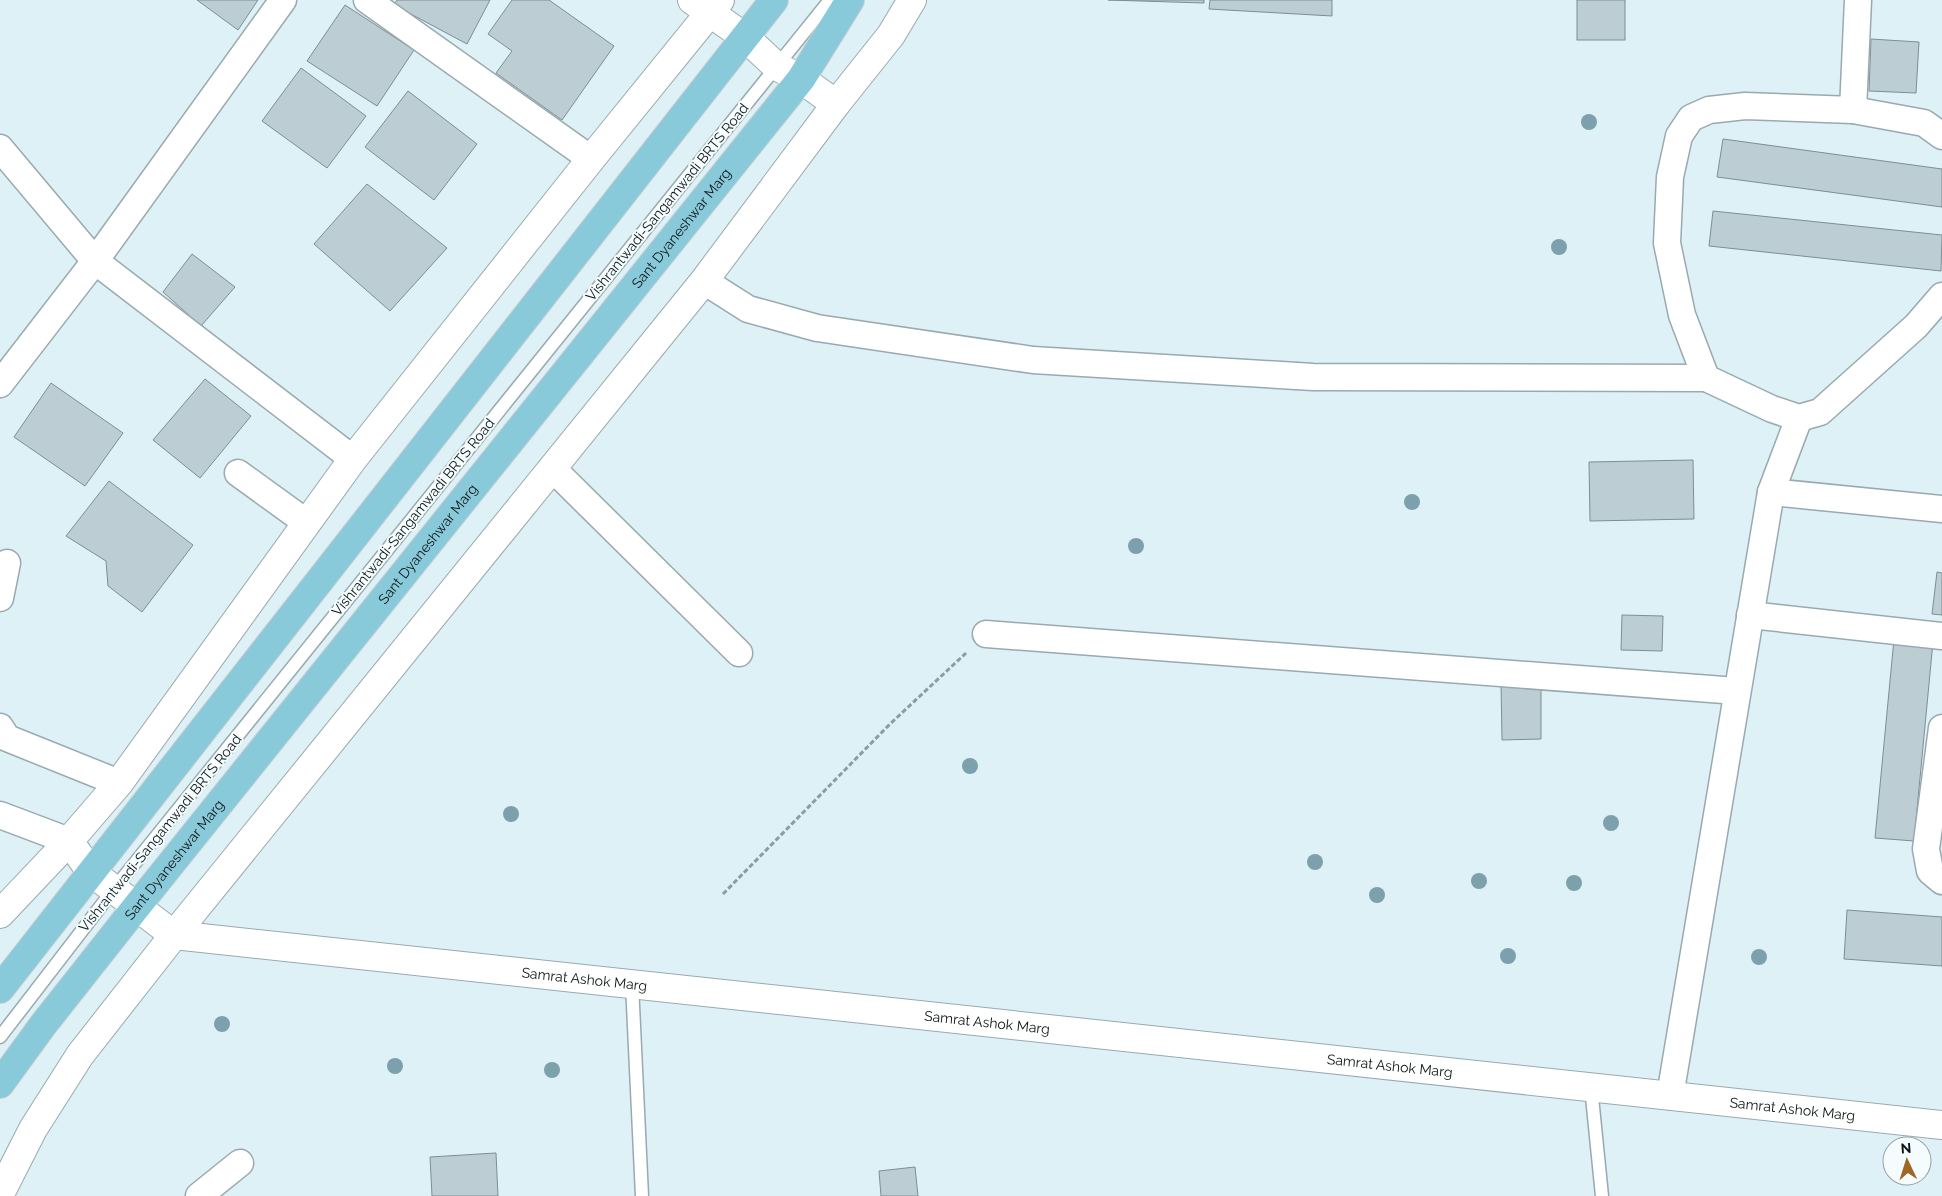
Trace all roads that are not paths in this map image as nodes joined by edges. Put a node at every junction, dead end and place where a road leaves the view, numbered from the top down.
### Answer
1 (283, 0) edge
2 (367, 0) edge
3 (774, 0) edge
4 (830, 0) edge
5 (850, 0) edge
6 (912, 0) edge
7 (1858, 0) edge
8 (708, 4) edge
9 (746, 38) junction
10 (776, 66) junction
11 (801, 79) junction
12 (836, 104) junction
13 (1853, 110) junction
14 (1936, 126) edge
15 (0, 148) edge
16 (591, 159) junction
17 (95, 261) junction
18 (704, 281) junction
19 (1942, 296) edge
20 (1706, 378) junction
21 (0, 384) edge
22 (1799, 418) junction
23 (354, 460) junction
24 (552, 468) junction
25 (238, 473) dead end
26 (1771, 492) junction
27 (1942, 509) edge
28 (307, 523) junction
29 (7, 563) dead end
30 (0, 598) edge
31 (1750, 615) junction
32 (986, 634) road end
33 (1942, 636) edge
34 (739, 652) dead end
35 (1738, 691) junction
36 (0, 727) edge
37 (1942, 728) edge
38 (120, 783) junction
39 (0, 814) edge
40 (69, 841) junction
41 (91, 872) junction
42 (1942, 881) edge
43 (114, 889) junction
44 (136, 906) junction
45 (0, 914) edge
46 (174, 935) junction
47 (632, 984) junction
48 (0, 989) edge
49 (0, 1037) edge
50 (0, 1084) edge
51 (1591, 1087) junction
52 (1670, 1096) junction
53 (1942, 1125) edge
54 (240, 1163) dead end
55 (0, 1194) edge
56 (199, 1196) edge
57 (642, 1196) edge
58 (1602, 1196) edge

1 - 17 street
2 - 16 street
3 - 9 main road
4 - 10 lane, Vishrantwadi-Sangamwadi BRTS Road
5 - 11 main road, Sant Dyaneshwar Marg
6 - 12 street
7 - 13 street
8 - 9 street
8 - 16 street
9 - 10 street
9 - 41 main road
10 - 11 street
10 - 43 lane, Vishrantwadi-Sangamwadi BRTS Road
11 - 12 street
11 - 44 main road, Sant Dyaneshwar Marg
12 - 18 street
13 - 14 street
13 - 20 street
15 - 17 street
16 - 23 street
17 - 21 street
17 - 23 street
18 - 20 street
18 - 24 street
19 - 22 street
20 - 22 street
22 - 26 street
23 - 28 street
24 - 34 street
24 - 46 street
25 - 28 street
26 - 27 street
26 - 31 street
28 - 38 street
29 - 30 street
31 - 33 street
31 - 35 street
32 - 35 street
35 - 52 street
36 - 38 street
37 - 42 street
38 - 40 street
39 - 40 street
40 - 41 street
40 - 45 street
41 - 43 street
41 - 48 main road
43 - 44 street
43 - 49 lane, Vishrantwadi-Sangamwadi BRTS Road
44 - 46 street
44 - 50 main road, Sant Dyaneshwar Marg
46 - 47 street, Samrat Ashok Marg
46 - 55 street
47 - 51 street, Samrat Ashok Marg
47 - 57 lane
51 - 52 street, Samrat Ashok Marg
51 - 58 lane
52 - 53 street, Samrat Ashok Marg
54 - 56 street

